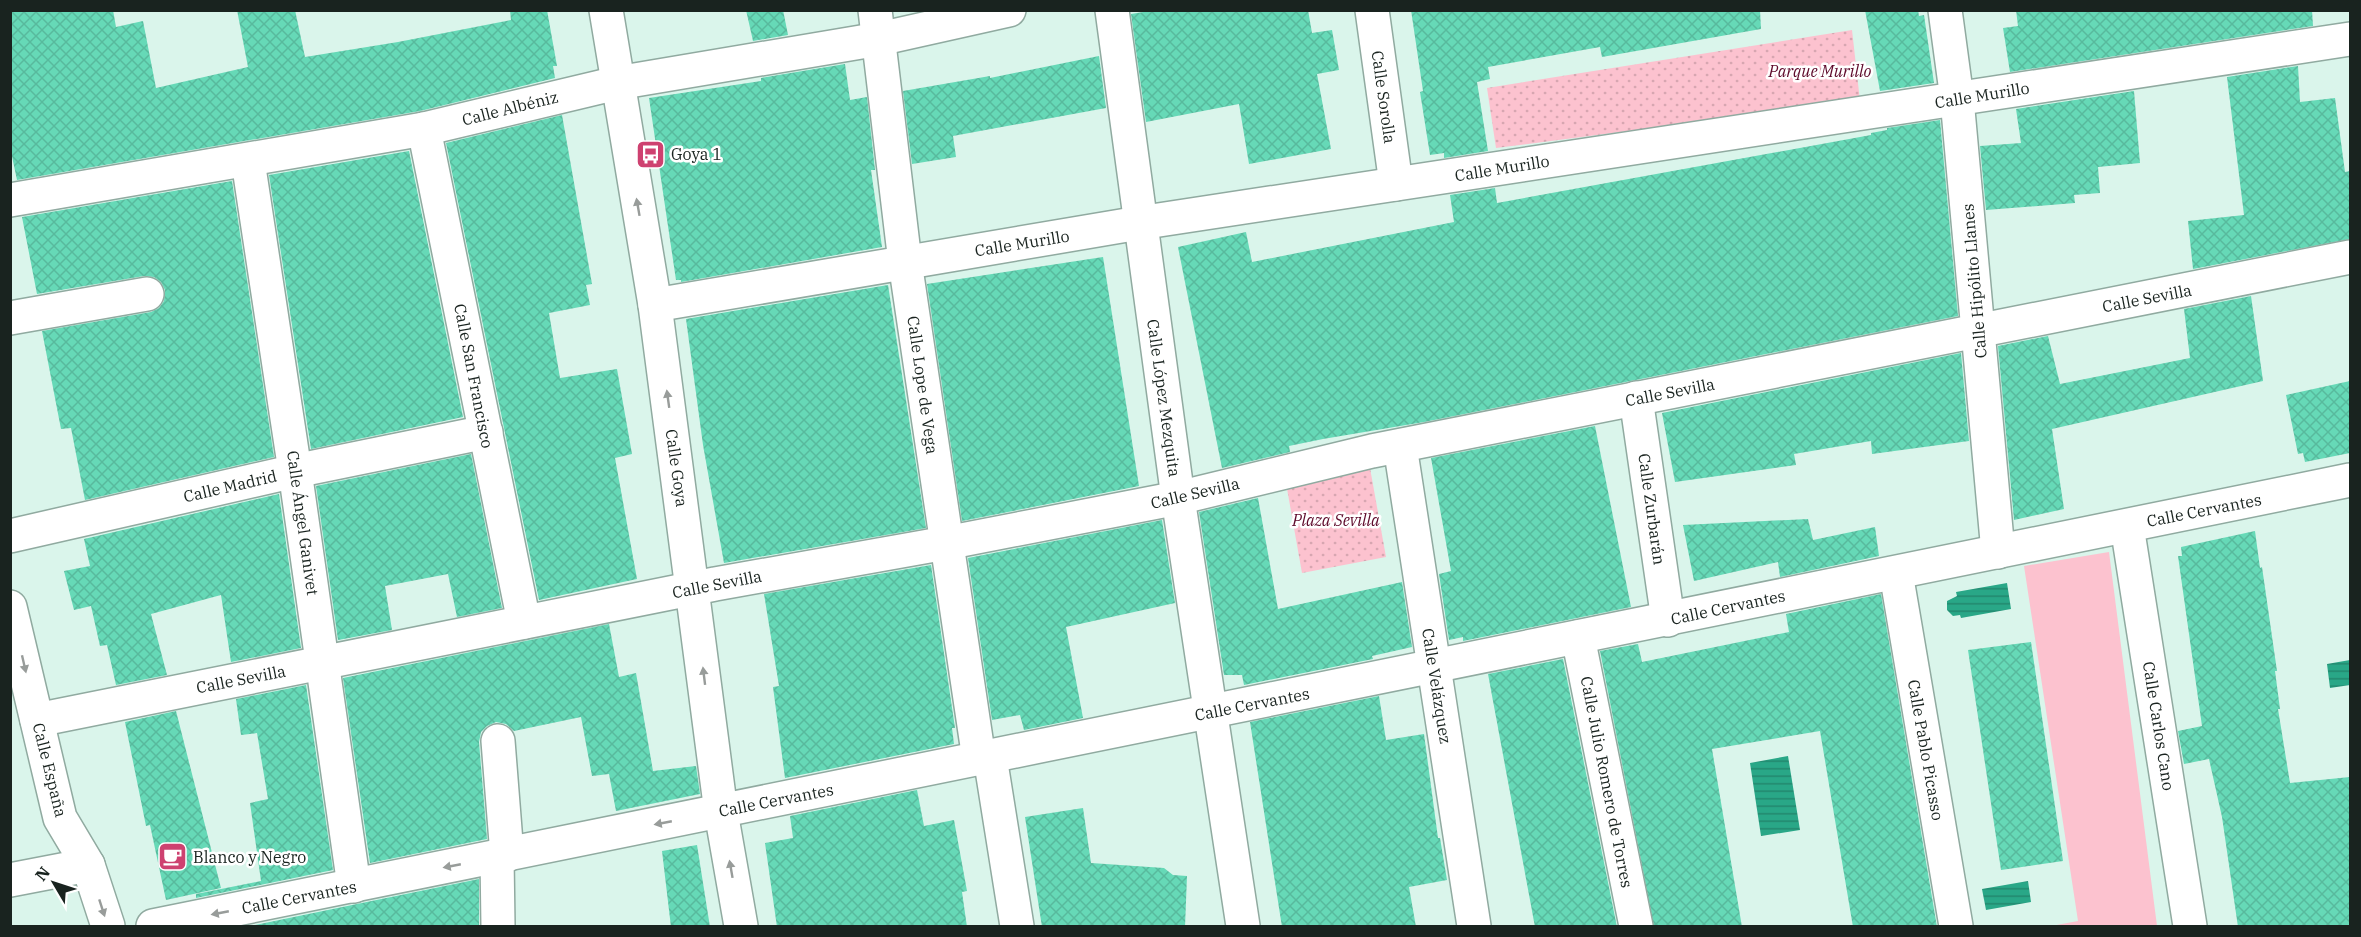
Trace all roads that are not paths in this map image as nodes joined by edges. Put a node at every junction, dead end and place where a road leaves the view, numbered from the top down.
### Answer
1 (606, 10) edge
2 (1009, 10) edge
3 (1112, 10) edge
4 (1372, 10) edge
5 (1945, 10) edge
6 (877, 25) edge
7 (2350, 39) edge
8 (617, 83) junction
9 (1957, 99) junction
10 (424, 129) junction
11 (248, 161) junction
12 (1396, 184) junction
13 (10, 200) edge
14 (1139, 223) junction
15 (2350, 257) edge
16 (905, 262) junction
17 (147, 294) dead end
18 (655, 305) junction
19 (10, 318) edge
20 (1979, 332) junction
21 (1635, 398) junction
22 (486, 432) junction
23 (1400, 446) junction
24 (296, 471) junction
25 (2350, 480) edge
26 (1178, 498) junction
27 (2127, 526) junction
28 (10, 536) edge
29 (946, 543) junction
30 (1998, 552) junction
31 (1896, 573) junction
32 (693, 588) junction
33 (10, 607) edge
34 (1668, 620) junction
35 (524, 622) junction
36 (1578, 637) junction
37 (323, 663) junction
38 (1434, 667) junction
39 (1211, 712) junction
40 (37, 720) junction
41 (498, 741) dead end
42 (984, 758) junction
43 (721, 812) junction
44 (502, 856) junction
45 (88, 865) junction
46 (10, 879) edge
47 (354, 886) junction
48 (108, 927) edge
49 (153, 927) edge
50 (498, 927) edge
51 (741, 927) edge
52 (1017, 927) edge
53 (1243, 927) edge
54 (1474, 927) edge
55 (1636, 927) edge
56 (1956, 927) edge
57 (2190, 927) edge

1 - 8 street, Calle Goya
2 - 6 street, Calle Albéniz
3 - 14 street, Calle López Mezquita
4 - 12 street, Calle Sorolla
5 - 9 street, Calle Hipólito Llanes
6 - 8 street, Calle Albéniz
6 - 16 street, Calle Lope de Vega
7 - 9 street, Calle Murillo
8 - 10 street, Calle Albéniz
18 -> 8 street, Calle Goya
9 - 12 street, Calle Murillo
9 - 20 street, Calle Hipólito Llanes
10 - 11 street, Calle Albéniz
10 - 22 street, Calle San Francisco
11 - 13 street, Calle Albéniz
11 - 24 street, Calle Ángel Ganivet
12 - 14 street, Calle Murillo
14 - 16 street, Calle Murillo
14 - 26 street, Calle López Mezquita
15 - 20 street, Calle Sevilla
16 - 18 street, Calle Murillo
16 - 29 street, Calle Lope de Vega
17 - 19 street
32 -> 18 street, Calle Goya
20 - 21 street, Calle Sevilla
20 - 30 street, Calle Hipólito Llanes
21 - 23 street, Calle Sevilla
21 - 34 street, Calle Zurbarán
22 - 24 street, Calle Madrid
22 - 35 street, Calle San Francisco
23 - 26 street, Calle Sevilla
23 - 38 street, Calle Velázquez
24 - 28 street, Calle Madrid
24 - 37 street, Calle Ángel Ganivet
25 - 27 street, Calle Cervantes
26 - 29 street, Calle Sevilla
26 - 39 street, Calle López Mezquita
27 - 30 street, Calle Cervantes
27 - 57 street, Calle Carlos Cano
29 - 32 street, Calle Sevilla
29 - 42 street, Calle Lope de Vega
30 - 31 street, Calle Cervantes
31 - 34 street, Calle Cervantes
31 - 56 street, Calle Pablo Picasso
32 - 35 street, Calle Sevilla
43 -> 32 street, Calle Goya
33 -> 40 street, Calle España
34 - 36 street, Calle Cervantes
35 - 37 street, Calle Sevilla
36 - 38 street, Calle Cervantes
36 - 55 street, Calle Julio Romero de Torres
37 - 40 street, Calle Sevilla
37 - 47 street, Calle Ángel Ganivet
38 - 39 street, Calle Cervantes
38 - 54 street, Calle Velázquez
39 - 42 street, Calle Cervantes
39 - 53 street, Calle López Mezquita
40 - 45 street, Calle España
41 - 44 street
42 - 43 street, Calle Cervantes
42 - 52 street, Calle Lope de Vega
43 -> 44 street, Calle Cervantes
51 -> 43 street, Calle Goya
44 -> 47 street, Calle Cervantes
44 - 50 street
45 - 46 street
45 -> 48 street, Calle España
47 -> 49 street, Calle Cervantes

